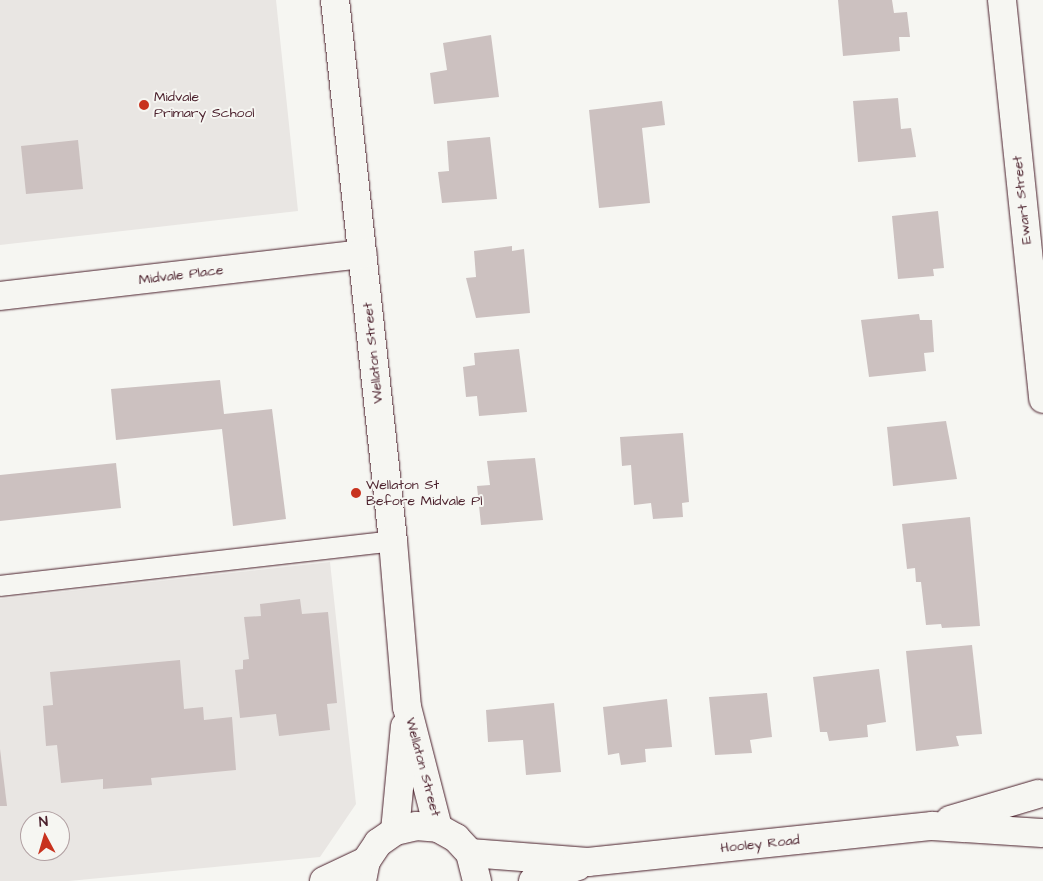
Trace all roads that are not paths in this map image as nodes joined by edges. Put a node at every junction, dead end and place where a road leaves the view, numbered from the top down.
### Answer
1 (335, 0) edge
2 (1002, 0) edge
3 (363, 254) junction
4 (0, 296) edge
5 (1043, 399) edge
6 (393, 541) junction
7 (0, 586) edge
8 (407, 707) junction
9 (1041, 789) edge
10 (932, 826) junction
11 (438, 828) junction
12 (395, 831) junction
13 (1043, 834) edge
14 (470, 853) junction
15 (588, 862) junction
16 (364, 871) edge
17 (324, 881) edge
18 (477, 881) edge
19 (532, 881) edge

1 - 3 street, Wellaton Street
2 - 5 street, Ewart Street
3 - 4 street, Midvale Place
3 - 6 street, Wellaton Street
6 - 7 lane
6 - 8 street, Wellaton Street
8 - 11 street, Wellaton Street
8 - 12 street, Wellaton Street
9 - 10 street, Hooley Road
9 - 13 street
10 - 13 street, Hooley Road
10 - 15 street, Hooley Road
11 - 12 street
11 - 14 street
12 - 16 street
14 - 15 street, Hooley Road
14 - 18 street
15 - 19 street, Hooley Road
16 - 17 street

